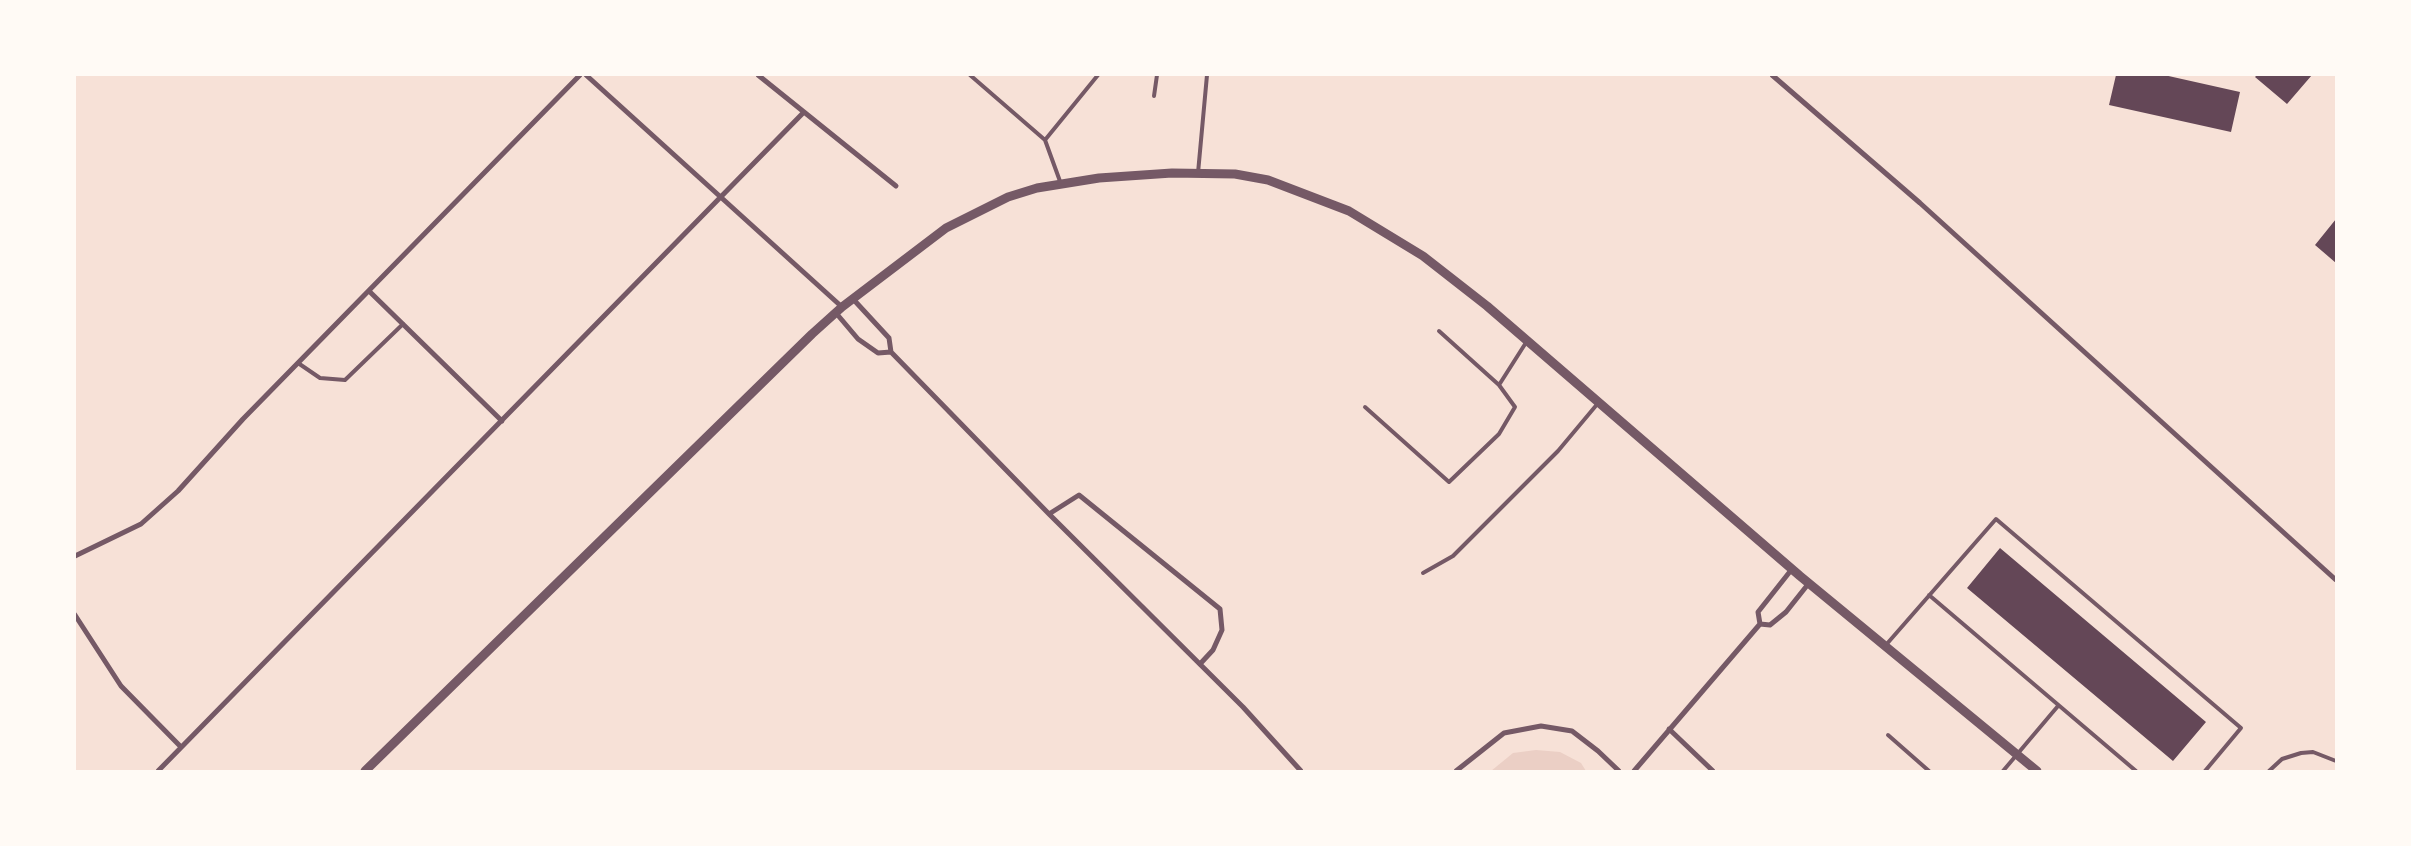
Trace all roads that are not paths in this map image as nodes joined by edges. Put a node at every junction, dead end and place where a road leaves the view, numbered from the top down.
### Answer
1 (580, 75) edge
2 (586, 75) edge
3 (758, 75) edge
4 (970, 75) edge
5 (1098, 75) edge
6 (1157, 75) edge
7 (1207, 75) edge
8 (1772, 75) edge
9 (1154, 96) dead end
10 (804, 112) junction
11 (1046, 140) junction
12 (1198, 173) junction
13 (1061, 184) junction
14 (896, 186) dead end
15 (721, 198) junction
16 (368, 291) junction
17 (853, 298) junction
18 (839, 310) junction
19 (403, 324) junction
20 (1439, 331) dead end
21 (1527, 341) junction
22 (892, 352) junction
23 (298, 363) junction
24 (1499, 385) junction
25 (1599, 402) junction
26 (1365, 407) dead end
27 (502, 420) junction
28 (1049, 514) junction
29 (75, 556) edge
30 (1792, 569) junction
31 (1423, 573) dead end
32 (2336, 580) edge
33 (1809, 583) junction
34 (1930, 595) junction
35 (75, 615) edge
36 (1760, 624) junction
37 (1885, 646) junction
38 (1200, 664) junction
39 (2058, 706) junction
40 (1669, 728) junction
41 (1888, 735) dead end
42 (181, 747) junction
43 (2017, 755) junction
44 (2336, 761) edge
45 (158, 771) edge
46 (365, 771) edge
47 (1301, 771) edge
48 (1456, 771) edge
49 (1619, 771) edge
50 (1634, 771) edge
51 (1713, 771) edge
52 (1929, 771) edge
53 (2003, 771) edge
54 (2036, 771) edge
55 (2136, 771) edge
56 (2205, 771) edge
57 (2269, 771) edge

1 - 16 street
2 - 15 street
3 - 10 street
4 - 11 lane
5 - 11 lane
6 - 9 lane
7 - 12 lane
8 - 32 street
10 - 14 street
10 - 15 street
11 - 13 lane
12 - 13 street
12 - 21 street
13 - 17 street
15 - 18 street
15 - 27 street
16 - 19 street
16 - 23 street
17 - 18 street
17 - 22 street
18 - 22 street
18 - 46 street
19 - 23 lane
19 - 27 street
20 - 24 lane
21 - 24 lane
21 - 25 street
22 - 28 street
23 - 29 street
24 - 26 lane
25 - 30 street
25 - 31 lane
27 - 42 street
28 - 38 street
28 - 38 street
30 - 33 street
30 - 36 street
33 - 36 street
33 - 37 street
34 - 37 lane
34 - 39 lane
34 - 56 lane
35 - 42 street
36 - 40 street
37 - 43 street
38 - 47 street
39 - 43 lane
39 - 55 lane
40 - 50 street
40 - 51 street
41 - 52 lane
42 - 45 street
43 - 53 lane
43 - 54 street
44 - 57 lane
48 - 49 street

